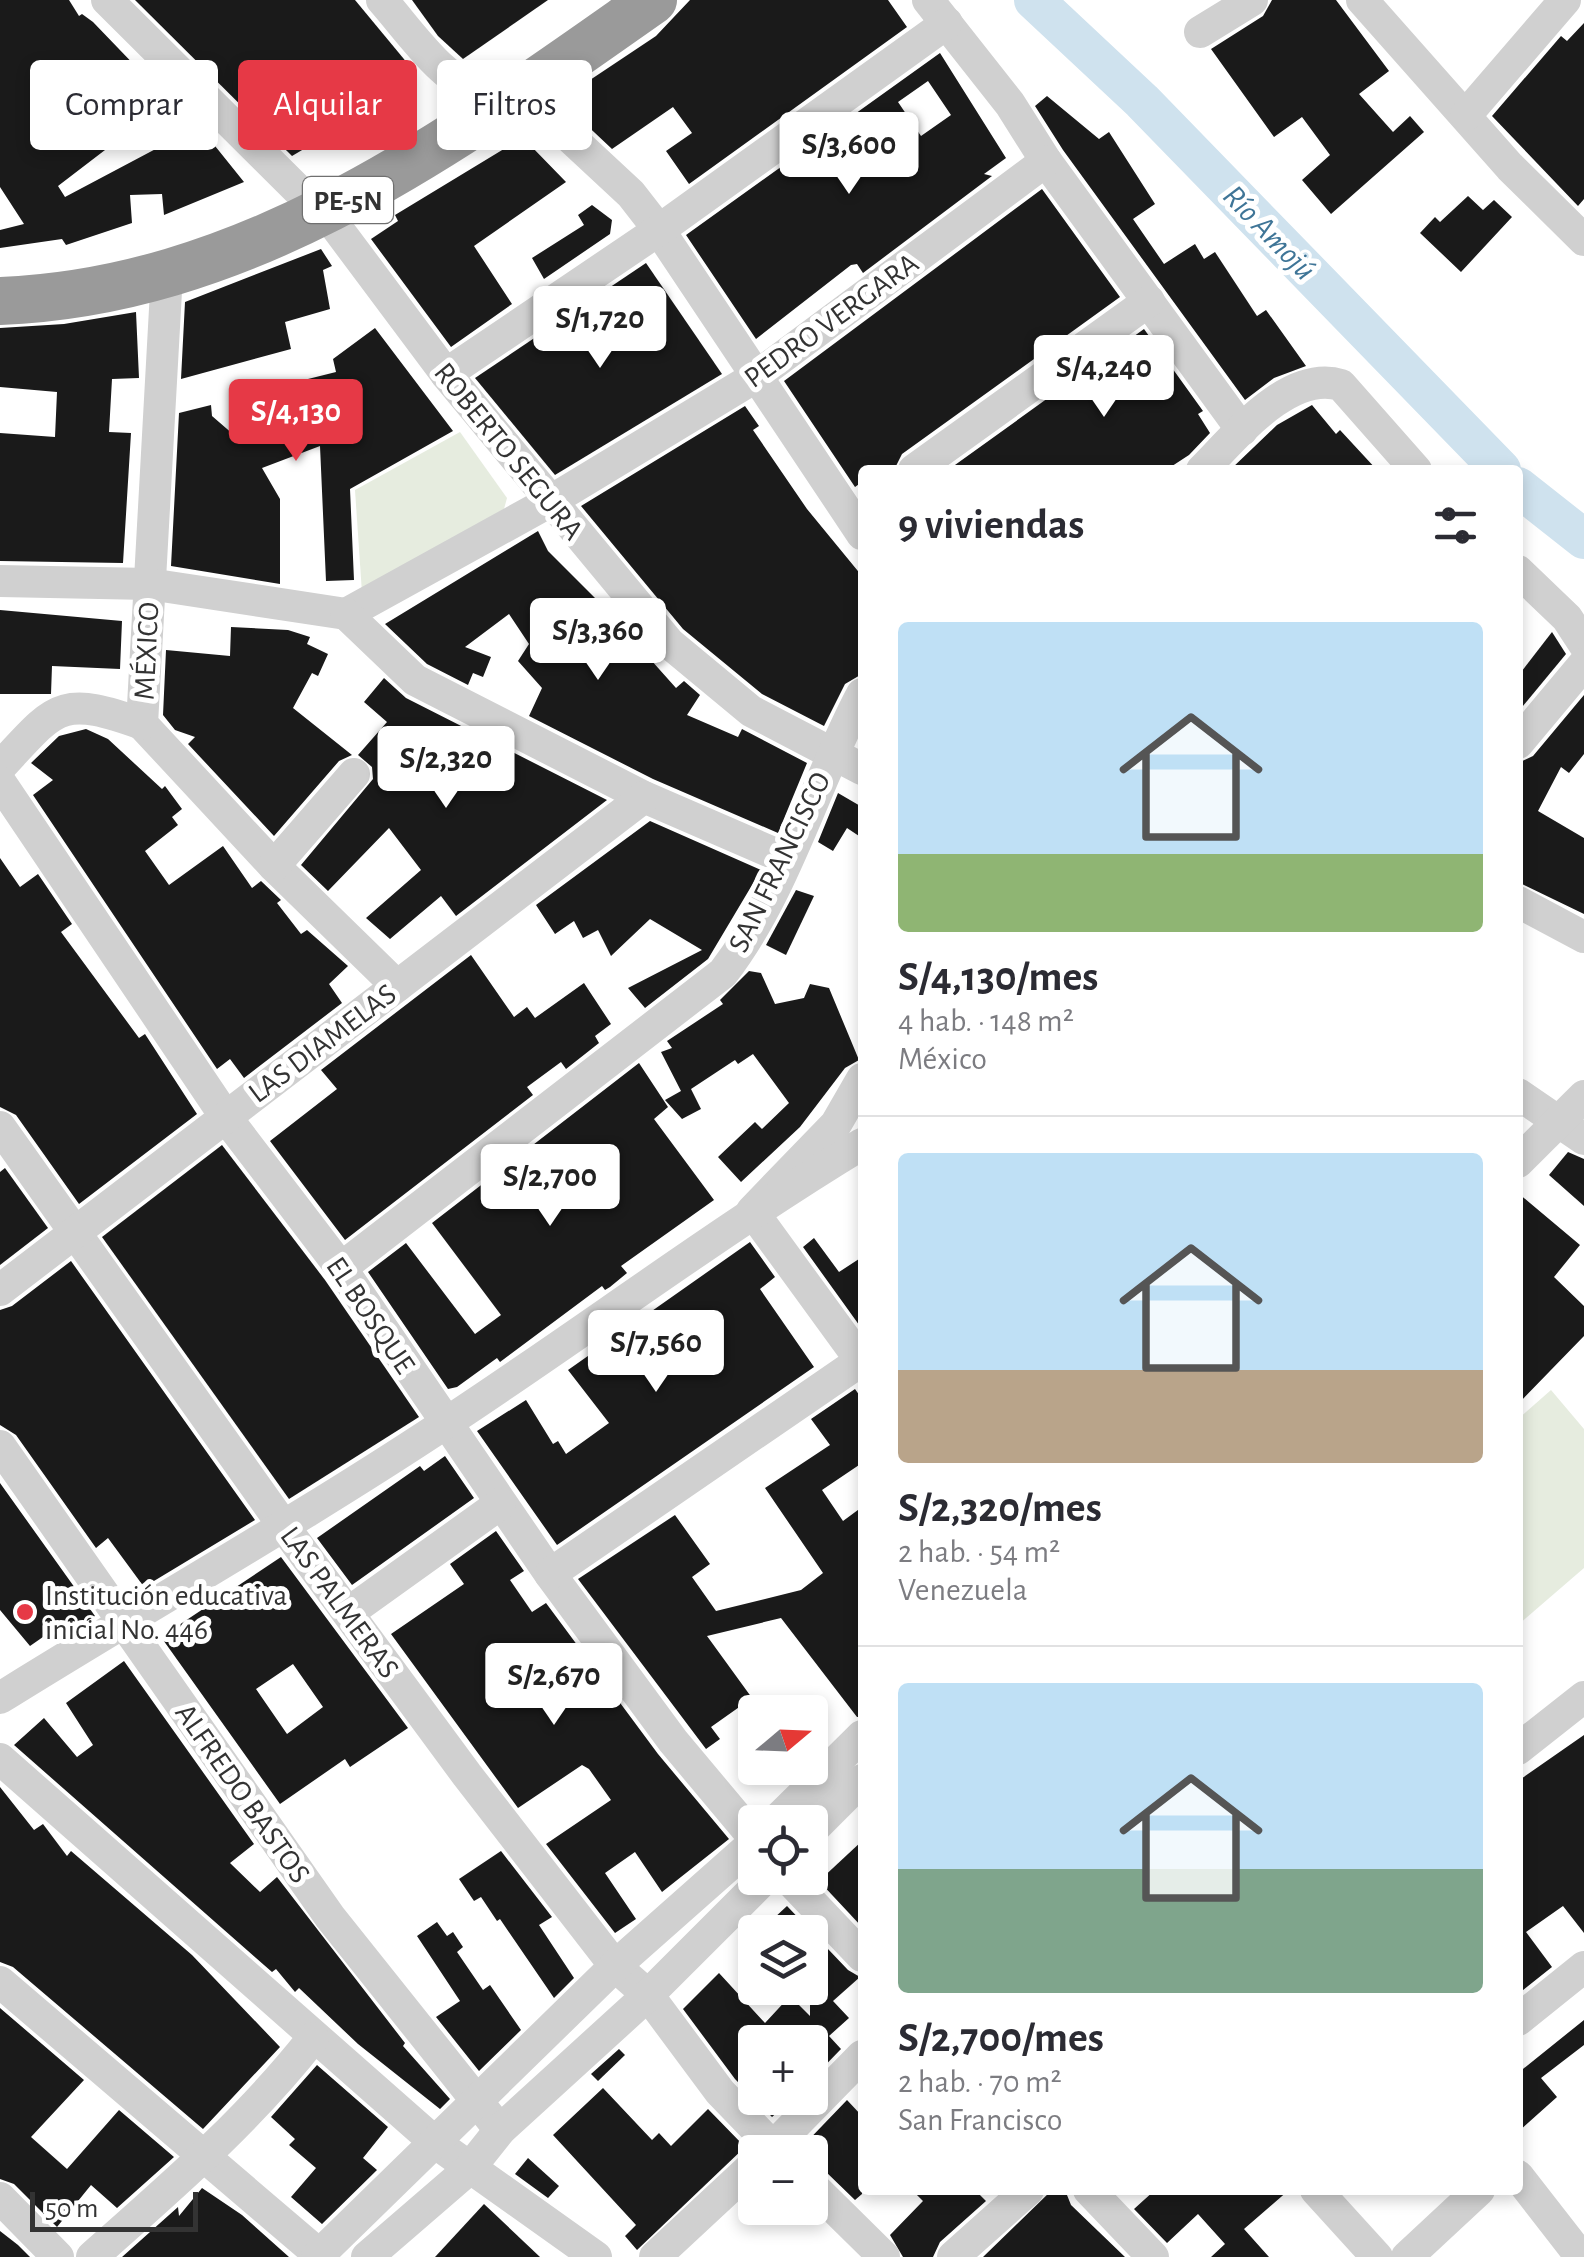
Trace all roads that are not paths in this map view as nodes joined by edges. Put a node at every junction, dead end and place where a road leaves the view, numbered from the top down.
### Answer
1 (107, 0) edge
2 (382, 0) edge
3 (602, 0) edge
4 (652, 0) edge
5 (1252, 0) edge
6 (1362, 0) edge
7 (1565, 0) edge
8 (938, 12) edge
9 (1200, 32) dead end
10 (532, 60) edge
11 (550, 60) edge
12 (437, 62) edge
13 (1466, 115) junction
14 (437, 128) edge
15 (584, 150) edge
16 (1046, 161) junction
17 (314, 204) junction
18 (659, 230) junction
19 (1584, 240) edge
20 (0, 269) edge
21 (167, 273) junction
22 (1149, 301) junction
23 (0, 302) edge
24 (446, 374) junction
25 (757, 376) junction
26 (1242, 430) junction
27 (921, 465) edge
28 (1207, 465) edge
29 (1412, 465) edge
30 (549, 502) junction
31 (858, 519) edge
32 (1523, 576) edge
33 (0, 581) edge
34 (149, 584) junction
35 (346, 614) junction
36 (1576, 631) edge
37 (1584, 664) edge
38 (858, 701) edge
39 (142, 724) junction
40 (1523, 737) edge
41 (831, 752) junction
42 (0, 767) edge
43 (858, 767) edge
44 (354, 774) dead end
45 (0, 782) edge
46 (644, 797) junction
47 (787, 859) junction
48 (274, 866) junction
49 (1523, 905) edge
50 (1584, 937) edge
51 (397, 986) junction
52 (858, 1086) edge
53 (1584, 1096) edge
54 (1523, 1101) edge
55 (225, 1116) junction
56 (0, 1127) edge
57 (1572, 1129) edge
58 (858, 1146) edge
59 (1523, 1159) edge
60 (752, 1210) junction
61 (77, 1231) junction
62 (341, 1268) junction
63 (0, 1290) edge
64 (858, 1356) edge
65 (858, 1364) edge
66 (444, 1425) junction
67 (0, 1446) edge
68 (500, 1504) junction
69 (285, 1528) junction
70 (550, 1574) junction
71 (348, 1613) junction
72 (122, 1622) junction
73 (0, 1698) edge
74 (1584, 1698) edge
75 (858, 1740) edge
76 (1523, 1744) edge
77 (0, 1759) edge
78 (858, 1784) edge
79 (792, 1805) edge
80 (828, 1814) edge
81 (738, 1820) edge
82 (738, 1856) edge
83 (748, 1895) edge
84 (804, 1895) edge
85 (858, 1952) edge
86 (615, 1966) junction
87 (0, 1982) edge
88 (1578, 1986) edge
89 (648, 1996) junction
90 (1523, 2017) edge
91 (312, 2038) junction
92 (858, 2060) edge
93 (478, 2104) junction
94 (500, 2130) junction
95 (753, 2135) edge
96 (786, 2135) edge
97 (438, 2144) junction
98 (205, 2160) junction
99 (470, 2169) junction
100 (738, 2181) edge
101 (1523, 2182) edge
102 (1022, 2195) edge
103 (1094, 2195) edge
104 (1321, 2195) edge
105 (1474, 2195) edge
106 (0, 2198) edge
107 (828, 2202) edge
108 (320, 2256) edge
109 (58, 2257) edge
110 (92, 2257) edge
111 (367, 2257) edge
112 (596, 2257) edge
113 (655, 2257) edge
114 (884, 2257) edge
115 (952, 2257) edge
116 (1153, 2257) edge
117 (1378, 2257) edge
118 (1407, 2257) edge
119 (1581, 2257) edge

1 - 17 street, ROBERTO SEGURA
2 - 12 street
3 - 10 highway, PE-5N
4 - 11 highway, PE-5N
5 - 9 street
6 - 13 street
7 - 13 street
8 - 16 street
8 - 18 street
13 - 19 street
14 - 17 highway, PE-5N
15 - 18 street
16 - 22 street
16 - 25 street, PEDRO VERGARA
17 - 20 highway, PE-5N
17 - 21 highway, PE-5N
17 - 24 street, ROBERTO SEGURA
18 - 24 street
18 - 25 street
21 - 23 highway, PE-5N
21 - 34 street, MÉXICO
22 - 26 street
22 - 27 street
24 - 30 street, ROBERTO SEGURA
25 - 30 street, PEDRO VERGARA
25 - 31 street
26 - 28 street
26 - 29 street
30 - 35 street, PEDRO VERGARA
30 - 41 street, ROBERTO SEGURA
32 - 36 street
33 - 34 street
34 - 35 street
34 - 39 street, MÉXICO
35 - 46 street
37 - 40 street
38 - 41 street, SAN FRANCISCO
39 - 42 street
39 - 48 street, MÉXICO
41 - 43 street, ROBERTO SEGURA
41 - 47 street, SAN FRANCISCO
44 - 48 street
45 - 55 street, EL BOSQUE
46 - 47 street
46 - 51 street, LAS DIAMELAS
47 - 62 street, SAN FRANCISCO
48 - 51 street, MÉXICO
49 - 50 street
51 - 55 street, LAS DIAMELAS
52 - 60 street
53 - 57 street
54 - 57 street
55 - 61 street, LAS DIAMELAS
55 - 62 street, EL BOSQUE
56 - 61 street, LAS PALMERAS
57 - 59 street
58 - 60 street
60 - 64 street
60 - 66 street
61 - 63 street, LAS DIAMELAS
61 - 69 street, LAS PALMERAS
62 - 66 street, EL BOSQUE
65 - 70 street
66 - 68 street, EL BOSQUE
66 - 69 street
67 - 72 street, ALFREDO BASTOS
68 - 70 street, EL BOSQUE
68 - 71 street
69 - 71 street, LAS PALMERAS
69 - 72 street
70 - 81 street, EL BOSQUE
71 - 86 street, LAS PALMERAS
72 - 73 street
72 - 93 street, ALFREDO BASTOS
74 - 76 street
75 - 79 street
77 - 91 street
78 - 80 street
82 - 86 street
83 - 89 street
84 - 85 street
86 - 89 street, LAS PALMERAS
86 - 93 street
87 - 98 street
88 - 90 street
89 - 94 street
89 - 95 street, LAS PALMERAS
91 - 97 street
91 - 98 street
92 - 96 street
93 - 94 street, ALFREDO BASTOS
93 - 97 street
94 - 99 street
97 - 99 street
97 - 108 street
98 - 108 street
98 - 110 street
99 - 111 street
99 - 112 street
100 - 113 street
101 - 119 street
102 - 115 street
103 - 116 street
104 - 117 street
105 - 118 street
106 - 109 street
107 - 114 street

